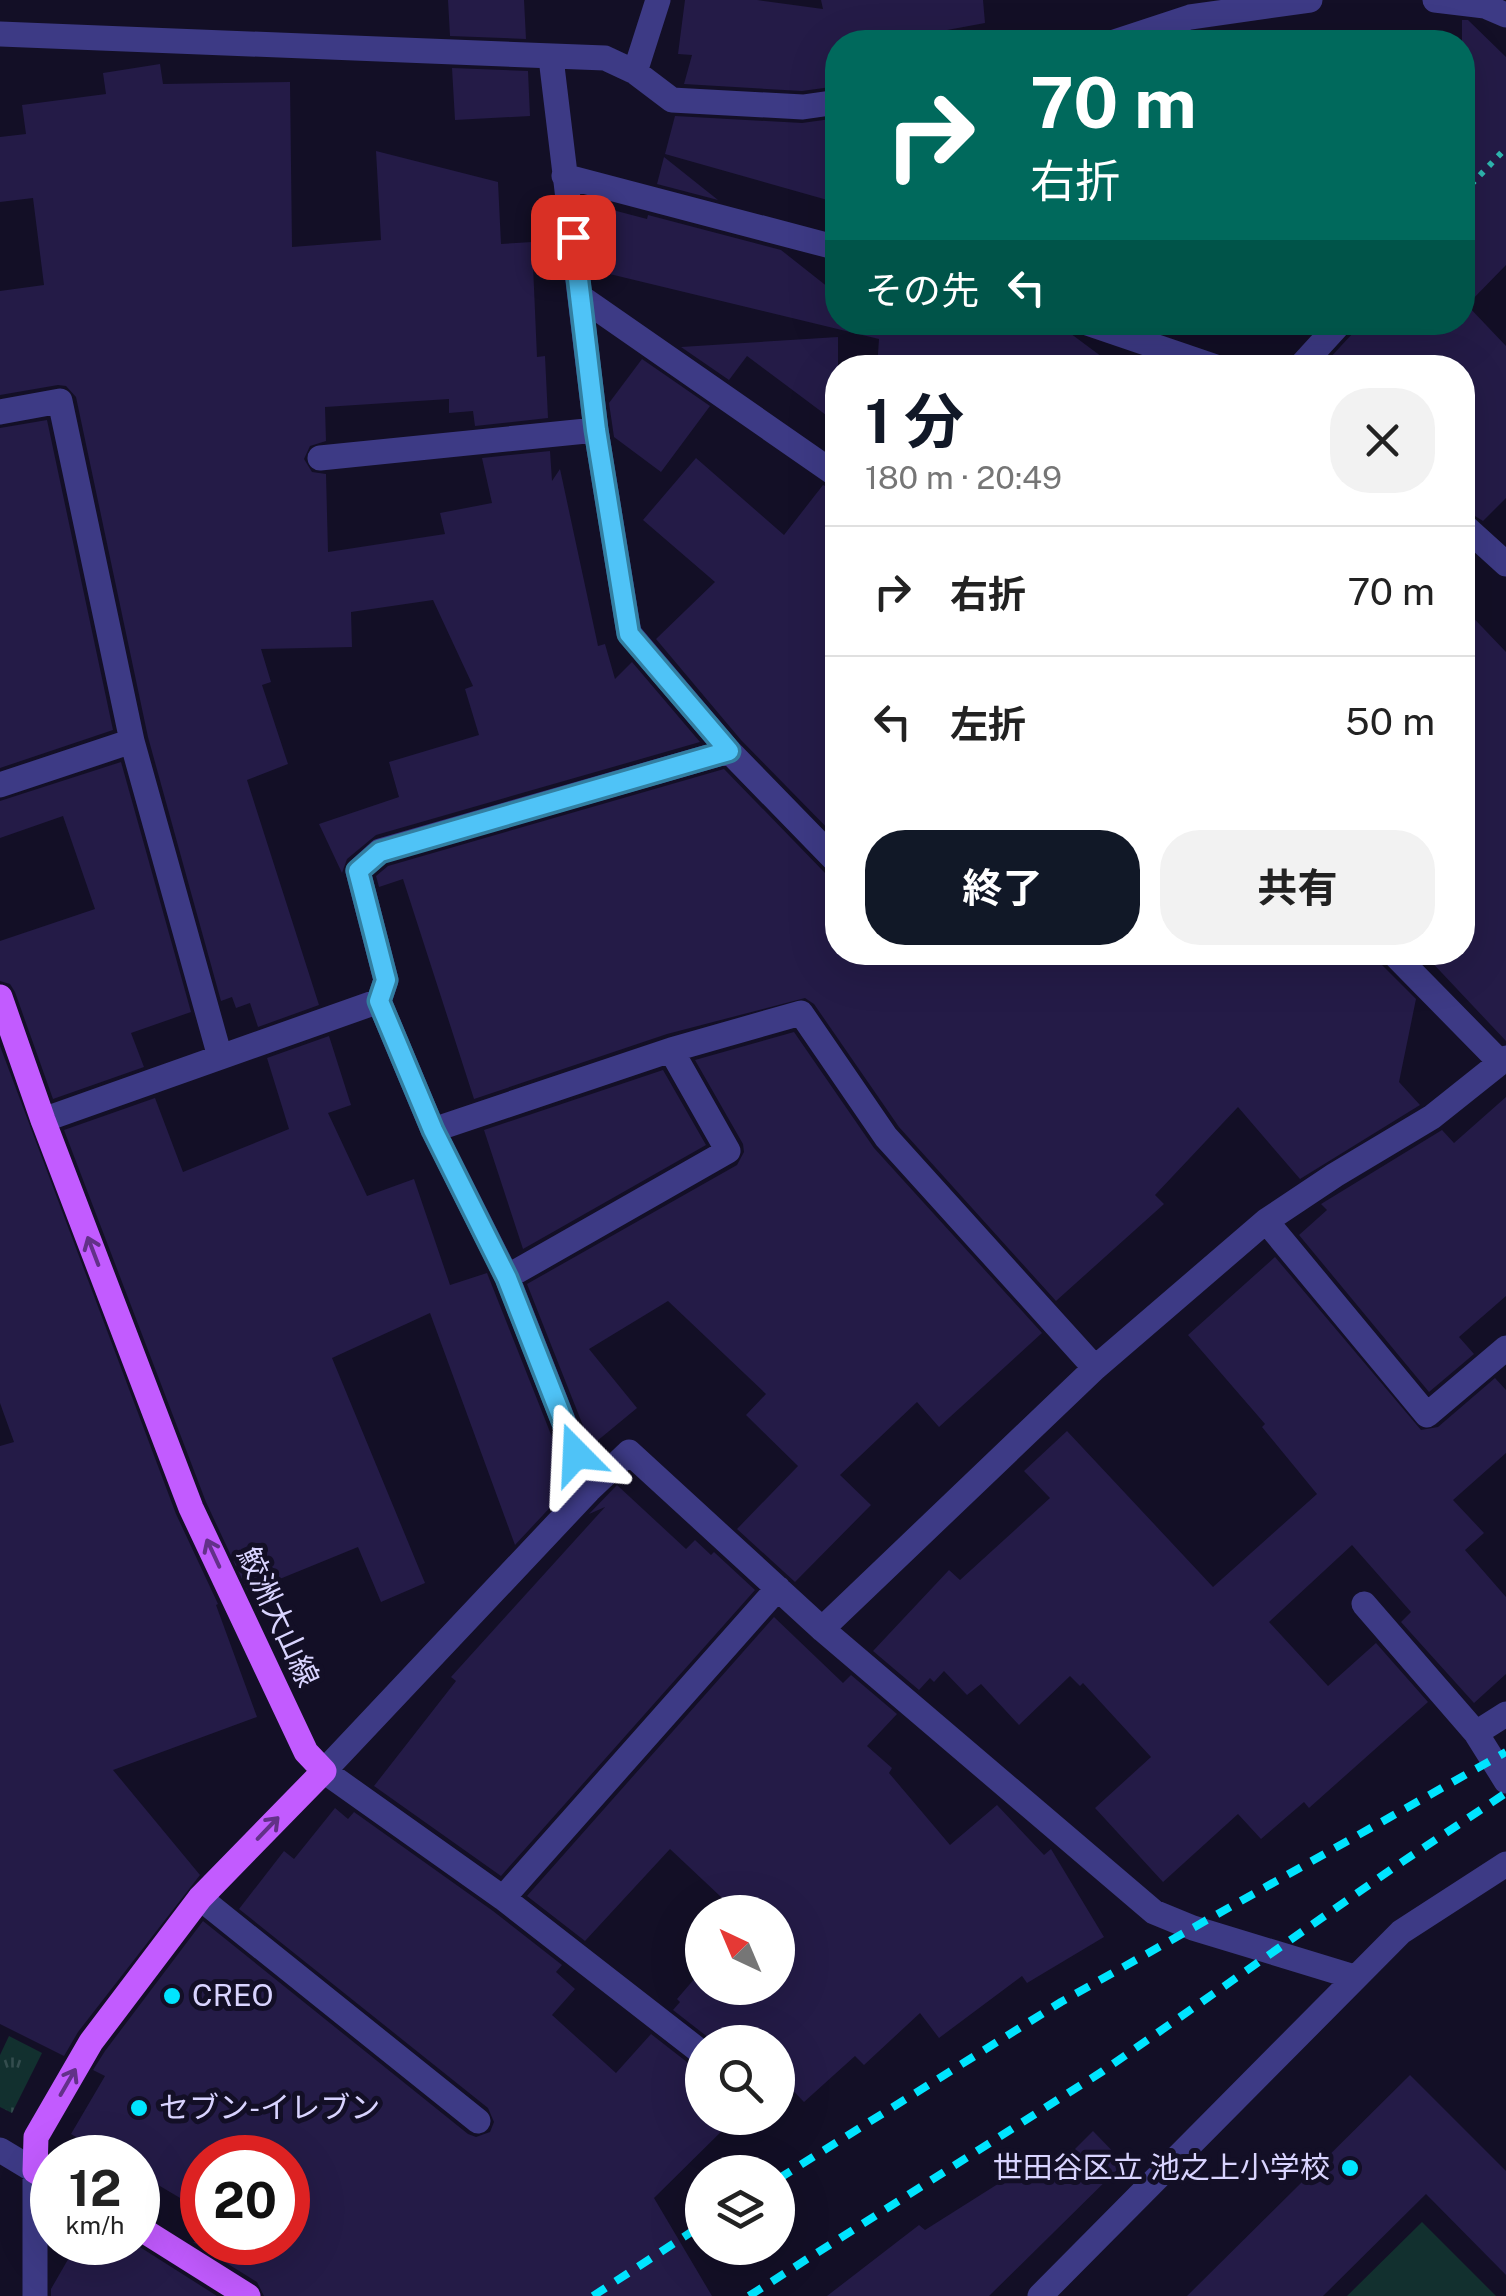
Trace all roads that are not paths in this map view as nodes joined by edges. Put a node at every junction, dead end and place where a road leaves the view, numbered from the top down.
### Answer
1 (658, 0) edge
2 (1310, 0) edge
3 (1435, 0) edge
4 (1506, 15) edge
5 (1150, 30) edge
6 (0, 34) edge
7 (551, 58) junction
8 (635, 72) junction
9 (825, 104) edge
10 (564, 176) junction
11 (825, 245) edge
12 (582, 298) junction
13 (1122, 335) edge
14 (1329, 335) edge
15 (1182, 355) edge
16 (1311, 355) edge
17 (0, 412) edge
18 (596, 430) junction
19 (320, 458) dead end
20 (825, 467) edge
21 (1475, 535) edge
22 (1505, 562) edge
23 (132, 741) junction
24 (729, 751) junction
25 (0, 785) edge
26 (825, 850) edge
27 (1405, 965) edge
28 (0, 997) edge
29 (379, 1001) junction
30 (671, 1050) junction
31 (220, 1057) junction
32 (1503, 1060) edge
33 (43, 1120) junction
34 (433, 1130) junction
35 (1266, 1221) junction
36 (507, 1278) junction
37 (1506, 1348) edge
38 (1095, 1368) junction
39 (590, 1489) junction
40 (778, 1588) junction
41 (1364, 1604) dead end
42 (822, 1629) junction
43 (1506, 1714) edge
44 (1476, 1733) junction
45 (324, 1771) junction
46 (1506, 1781) edge
47 (1506, 1864) edge
48 (200, 1898) junction
49 (503, 1898) junction
50 (1354, 1977) junction
51 (685, 2040) edge
52 (478, 2121) dead end
53 (37, 2135) edge
54 (0, 2150) edge
55 (30, 2168) edge
56 (160, 2241) edge
57 (37, 2265) edge
58 (35, 2296) edge
59 (248, 2296) edge
60 (1040, 2296) edge

1 - 8 street
2 - 5 street
3 - 4 street
6 - 7 street
7 - 8 street
7 - 10 street
8 - 9 street
10 - 11 street
10 - 12 street
12 - 18 street
12 - 20 street
13 - 15 street
14 - 16 street
17 - 23 street
18 - 19 street
18 - 24 street
21 - 22 street
23 - 25 street
23 - 31 street
24 - 26 street
24 - 29 street
27 - 32 street
28 - 33 main road, 鮫洲大山線
29 - 31 street
29 - 34 street
30 - 34 street
30 - 36 street
30 - 38 street
31 - 33 street
32 - 35 street
45 -> 33 main road, 鮫洲大山線
34 - 36 street
35 - 37 street
35 - 38 street
36 - 39 street
38 - 42 street
39 - 40 street
39 - 45 street
40 - 42 street
40 - 49 street
41 - 44 street
42 - 50 street
43 - 44 street
44 - 46 street
48 -> 45 main road
45 - 49 street
47 - 50 street
48 - 52 street
53 -> 48 main road
49 - 51 street
50 - 60 street
54 - 55 street
56 - 59 main road
57 - 58 street

